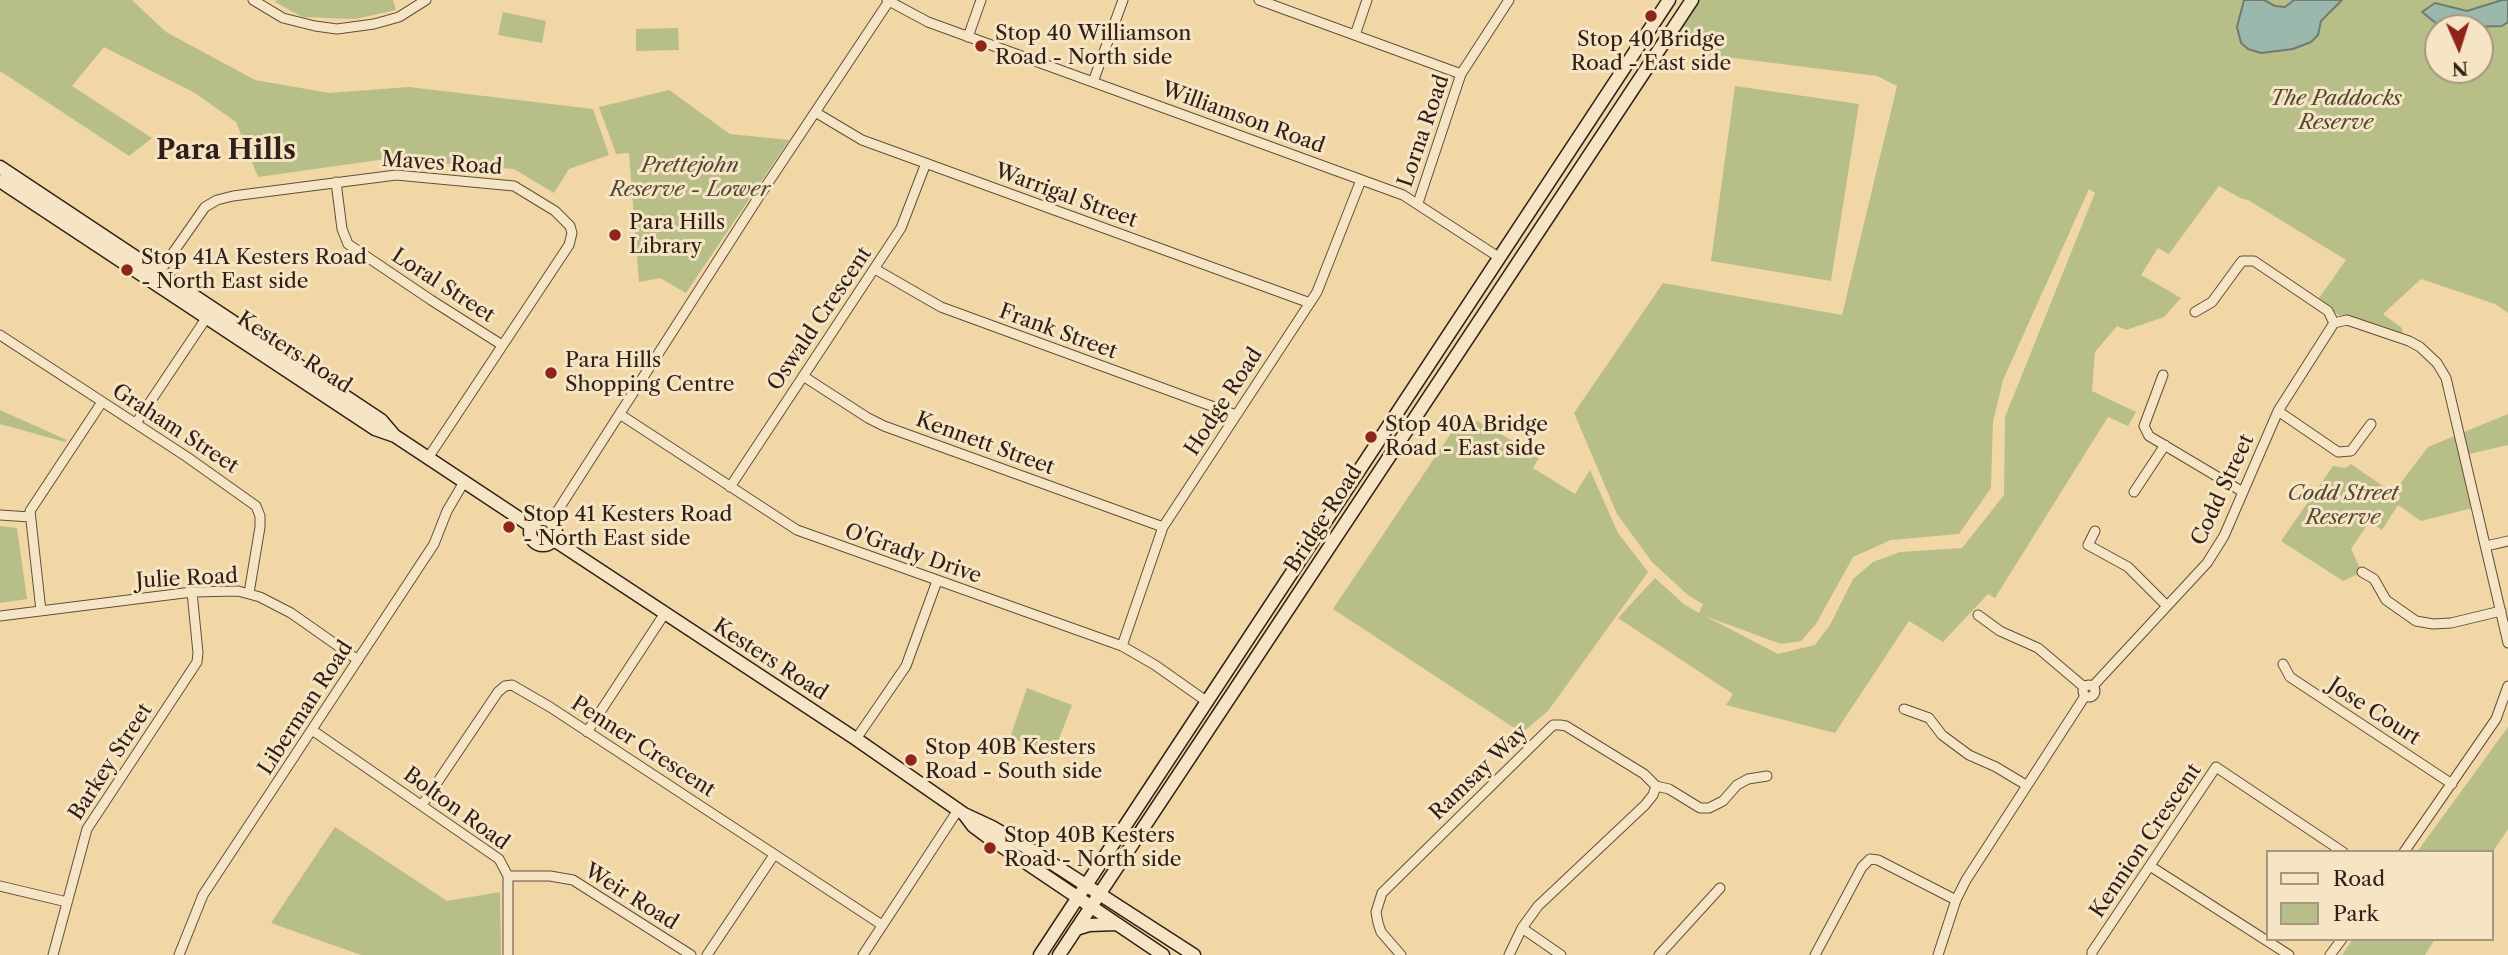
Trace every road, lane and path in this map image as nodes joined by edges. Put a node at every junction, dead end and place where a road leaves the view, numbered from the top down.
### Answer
1 (253, 0) edge
2 (426, 0) edge
3 (981, 0) edge
4 (1123, 0) edge
5 (1261, 0) edge
6 (1367, 0) edge
7 (1509, 0) edge
8 (1669, 0) edge
9 (1692, 0) edge
10 (888, 1) edge
11 (1355, 35) junction
12 (968, 37) junction
13 (1461, 74) junction
14 (1093, 82) junction
15 (815, 112) junction
16 (1585, 128) junction
17 (1601, 138) junction
18 (926, 163) junction
19 (0, 167) edge
20 (1361, 180) junction
21 (0, 181) edge
22 (336, 182) junction
23 (1418, 203) junction
24 (1500, 257) junction
25 (1515, 267) junction
26 (875, 269) junction
27 (155, 278) junction
28 (1310, 303) junction
29 (2195, 312) dead end
30 (209, 314) junction
31 (2334, 323) junction
32 (0, 335) edge
33 (502, 345) junction
34 (2163, 375) dead end
35 (803, 376) junction
36 (1410, 394) junction
37 (102, 402) junction
38 (1425, 402) junction
39 (2278, 411) junction
40 (621, 415) junction
41 (1236, 415) junction
42 (136, 424) junction
43 (2371, 424) dead end
44 (2165, 445) junction
45 (428, 458) junction
46 (464, 482) junction
47 (730, 487) junction
48 (2134, 492) dead end
49 (2244, 492) junction
50 (0, 515) edge
51 (30, 517) junction
52 (551, 521) junction
53 (531, 526) junction
54 (1163, 527) junction
55 (2095, 531) dead end
56 (554, 540) junction
57 (2508, 541) edge
58 (2486, 546) junction
59 (2362, 572) dead end
60 (937, 581) junction
61 (192, 592) junction
62 (249, 593) junction
63 (2167, 606) junction
64 (41, 611) junction
65 (2501, 611) junction
66 (665, 613) junction
67 (1978, 615) dead end
68 (0, 616) edge
69 (2508, 643) edge
70 (1122, 646) junction
71 (358, 660) junction
72 (2283, 664) dead end
73 (2508, 686) edge
74 (2087, 690) junction
75 (1206, 701) junction
76 (1904, 709) dead end
77 (1221, 710) junction
78 (312, 730) junction
79 (587, 732) junction
80 (856, 739) junction
81 (1768, 776) dead end
82 (2452, 784) junction
83 (2026, 785) junction
84 (1656, 786) junction
85 (422, 805) junction
86 (961, 812) junction
87 (2340, 850) edge
88 (2405, 850) edge
89 (774, 855) junction
90 (2150, 866) junction
91 (508, 876) junction
92 (0, 886) edge
93 (1086, 886) junction
94 (1720, 888) dead end
95 (1099, 894) junction
96 (1077, 899) junction
97 (1956, 900) junction
98 (67, 902) junction
99 (1090, 907) junction
100 (1115, 924) junction
101 (882, 925) junction
102 (1522, 928) junction
103 (1076, 929) junction
104 (2266, 940) edge
105 (2267, 941) edge
106 (53, 955) edge
107 (179, 955) edge
108 (508, 955) edge
109 (691, 955) edge
110 (707, 955) edge
111 (863, 955) edge
112 (1040, 955) edge
113 (1059, 955) edge
114 (1163, 955) edge
115 (1194, 955) edge
116 (1401, 955) edge
117 (1509, 955) edge
118 (1561, 955) edge
119 (1659, 955) edge
120 (1815, 955) edge
121 (1938, 955) edge
122 (2092, 955) edge
123 (2289, 955) edge

1 - 2 street
3 - 12 street
4 - 14 street
5 - 11 street
6 - 11 street
7 - 13 street, Lorna Road
8 - 16 main road, Bridge Road
9 - 17 main road, Bridge Road
10 - 12 street, Williamson Road
10 - 15 street
11 - 13 street
12 - 14 street, Williamson Road
13 - 23 street, Lorna Road
14 - 20 street, Williamson Road
15 - 18 street, Warrigal Street
15 - 40 street
16 - 17 main road
16 - 24 main road, Bridge Road
17 - 25 main road, Bridge Road
18 - 26 street, Oswald Crescent
18 - 28 street, Warrigal Street
19 - 27 main road, Kesters Road
20 - 23 street, Williamson Road
20 - 28 street, Hodge Road
21 - 27 main road, Kesters Road
22 - 27 street, Maves Road
22 - 33 street, Loral Street
22 - 33 street, Maves Road
23 - 24 street, Williamson Road
24 - 25 main road
24 - 36 main road, Bridge Road
25 - 38 main road, Bridge Road
26 - 35 street, Oswald Crescent
26 - 41 street, Frank Street
27 - 30 main road, Kesters Road
28 - 41 street, Hodge Road
29 - 31 street
30 - 42 street
30 - 45 main road, Kesters Road
31 - 39 street, Codd Street
31 - 58 street
32 - 37 street, Graham Street
33 - 45 street, Maves Road
34 - 44 street
35 - 47 street, Oswald Crescent
35 - 54 street, Kennett Street
36 - 38 main road
36 - 75 main road, Bridge Road
37 - 42 street, Graham Street
37 - 51 street
38 - 77 main road, Bridge Road
39 - 43 street
39 - 49 street, Codd Street
40 - 47 street, O'Grady Drive
40 - 52 street
41 - 54 street, Hodge Road
42 - 62 street, Graham Street
44 - 48 street
44 - 49 street
45 - 46 main road, Kesters Road
46 - 53 main road, Kesters Road
46 - 71 street, Liberman Road
47 - 60 street, O'Grady Drive
49 - 63 street, Codd Street
50 - 51 street
51 - 64 street
52 - 53 main road
52 - 56 main road
53 - 56 main road
54 - 70 street, Hodge Road
55 - 63 street
56 - 66 main road, Kesters Road
57 - 58 street
58 - 65 street
59 - 65 street
60 - 70 street, O'Grady Drive
60 - 80 street
61 - 62 street, Julie Road
61 - 64 street, Julie Road
61 - 98 street, Barkey Street
62 - 71 street, Julie Road
63 - 74 street, Codd Street
64 - 68 street, Julie Road
65 - 69 street
66 - 79 street
66 - 80 main road, Kesters Road
67 - 74 street
70 - 75 street, O'Grady Drive
71 - 78 street, Liberman Road
72 - 82 street, Jose Court
73 - 82 street
74 - 83 street, Codd Street
75 - 77 main road
75 - 93 main road, Bridge Road
76 - 83 street
77 - 95 main road, Bridge Road
78 - 85 street, Bolton Road
78 - 107 street, Liberman Road
79 - 85 street, Penner Crescent
79 - 89 street, Penner Crescent
80 - 86 main road, Kesters Road
81 - 84 street, Ramsay Way
82 - 88 street
83 - 97 street, Codd Street
84 - 102 street
84 - 116 street, Ramsay Way
85 - 91 street, Bolton Road
86 - 93 main road, Kesters Road
86 - 96 main road, Kesters Road
86 - 101 street
87 - 90 street, Kennion Crescent
89 - 101 street, Penner Crescent
89 - 110 street
90 - 104 street
90 - 122 street, Kennion Crescent
91 - 108 street, Bolton Road
91 - 109 street, Weir Road
92 - 98 street
93 - 95 main road, Kesters Road
93 - 96 main road, Bridge Road
94 - 119 street
95 - 99 main road, Bridge Road
95 - 115 main road, Kesters Road
96 - 99 main road, Kesters Road
96 - 112 main road, Bridge Road
97 - 120 street
97 - 121 street, Codd Street
98 - 106 street, Barkey Street
99 - 100 main road, Kesters Road
99 - 103 main road, Bridge Road
100 - 103 main road
100 - 114 main road, Kesters Road
101 - 111 street
102 - 117 street
102 - 118 street
103 - 113 main road, Bridge Road
105 - 123 street

